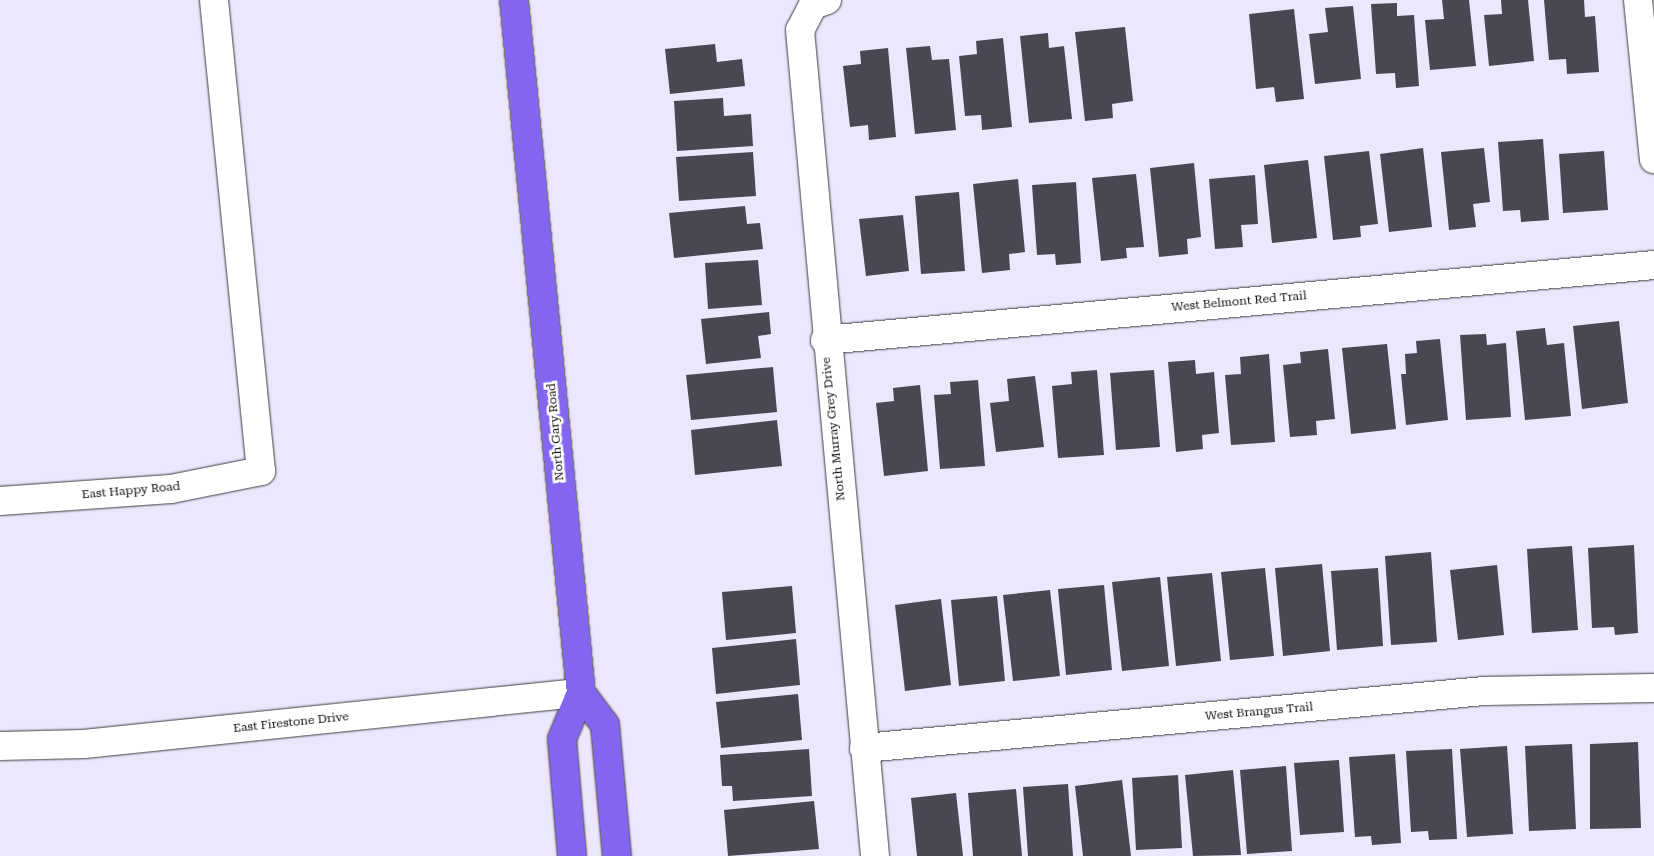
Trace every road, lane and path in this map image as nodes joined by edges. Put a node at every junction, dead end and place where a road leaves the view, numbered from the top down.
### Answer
1 (214, 0) edge
2 (514, 0) edge
3 (1638, 0) edge
4 (820, 3) edge
5 (1654, 159) edge
6 (1654, 265) edge
7 (825, 340) junction
8 (0, 501) edge
9 (1654, 688) edge
10 (581, 693) junction
11 (0, 746) edge
12 (864, 748) junction
13 (572, 856) edge
14 (617, 856) edge
15 (875, 856) edge

1 - 8 street, East Happy Road
2 - 10 main road, North Gary Road
3 - 5 street
4 - 7 street, North Murray Grey Drive
6 - 7 street, West Belmont Red Trail
7 - 12 street, North Murray Grey Drive
9 - 12 street, West Brangus Trail
10 - 11 street, East Firestone Drive
10 - 13 main road
10 - 14 main road
12 - 15 street, North Murray Grey Drive

